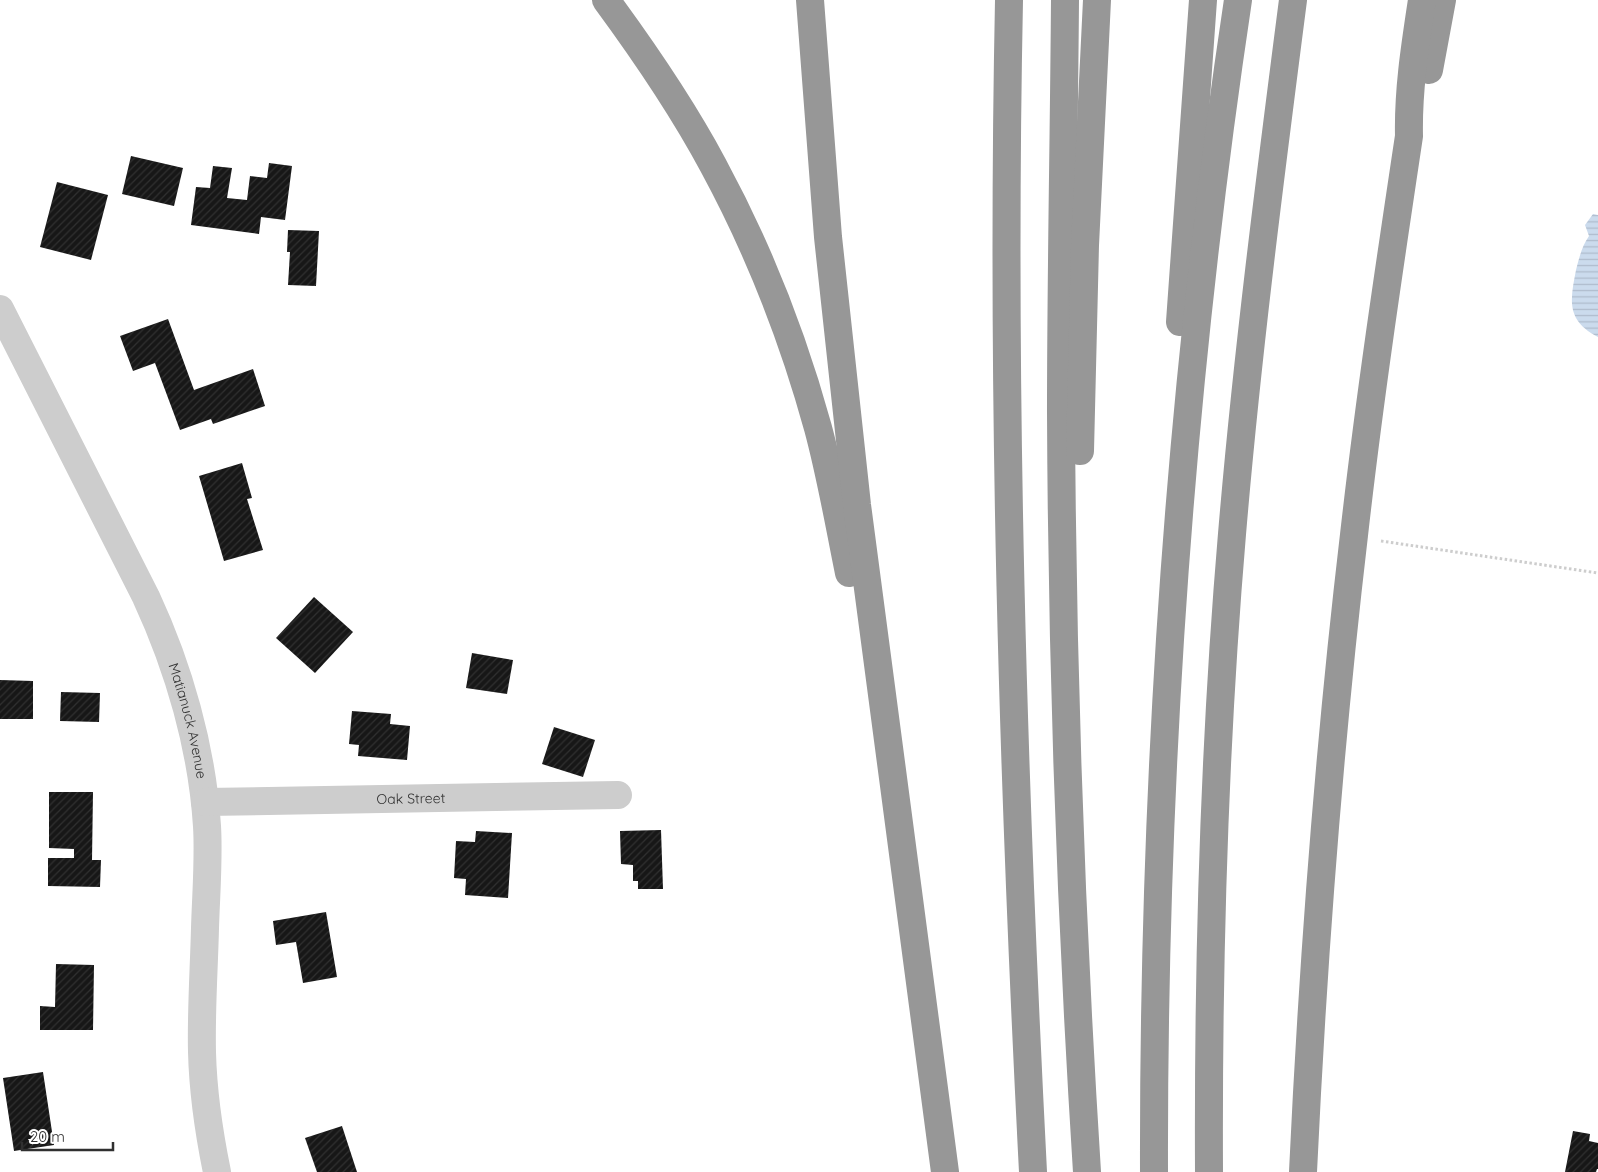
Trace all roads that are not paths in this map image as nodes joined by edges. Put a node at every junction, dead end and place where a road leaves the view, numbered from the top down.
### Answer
1 (606, 0) edge
2 (810, 0) edge
3 (1009, 0) edge
4 (1065, 0) edge
5 (1097, 0) edge
6 (1203, 0) edge
7 (1238, 0) edge
8 (1293, 0) edge
9 (1422, 0) edge
10 (1442, 0) edge
11 (1409, 136) junction
12 (0, 309) edge
13 (1182, 488) junction
14 (880, 682) junction
15 (1068, 764) junction
16 (618, 795) dead end
17 (205, 802) junction
18 (217, 1172) edge
19 (946, 1172) edge
20 (1034, 1172) edge
21 (1087, 1172) edge
22 (1154, 1172) edge
23 (1209, 1172) edge
24 (1303, 1172) edge

1 - 14 highway
2 - 14 highway
3 - 20 highway
4 - 15 highway
5 - 15 highway
6 - 13 highway
7 - 13 highway
8 - 23 highway
9 - 11 highway
10 - 11 highway
11 - 24 highway
12 - 17 street, Matianuck Avenue
13 - 22 highway
14 - 19 highway
15 - 21 highway
16 - 17 street, Oak Street
17 - 18 street, Matianuck Avenue

